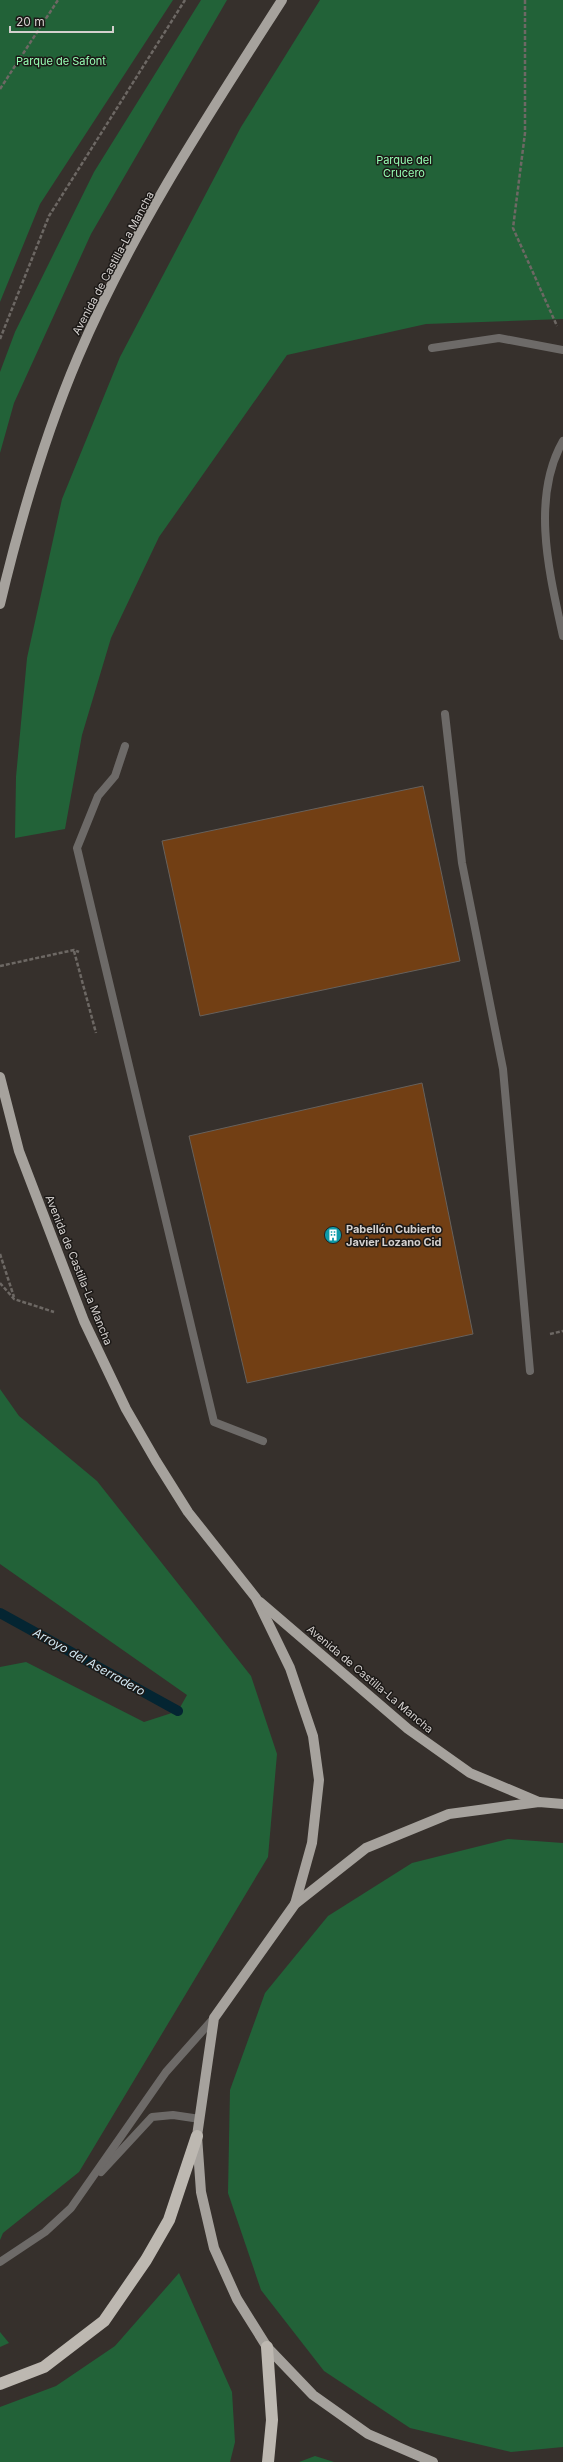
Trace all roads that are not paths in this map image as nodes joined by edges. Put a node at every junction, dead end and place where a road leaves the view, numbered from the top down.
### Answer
1 (282, 0) edge
2 (432, 348) dead end
3 (563, 350) edge
4 (563, 441) edge
5 (0, 604) edge
6 (563, 636) edge
7 (445, 714) dead end
8 (125, 746) dead end
9 (0, 1077) edge
10 (530, 1371) dead end
11 (263, 1440) dead end
12 (256, 1598) junction
13 (539, 1802) junction
14 (563, 1804) edge
15 (295, 1904) junction
16 (214, 2018) junction
17 (200, 2120) junction
18 (197, 2136) junction
19 (86, 2189) junction
20 (0, 2262) edge
21 (268, 2347) junction
22 (0, 2384) edge
23 (268, 2462) edge
24 (433, 2462) edge

1 - 5 main road, Avenida de Castilla-La Mancha
2 - 3 street
4 - 6 street
7 - 10 street
8 - 11 street
9 - 12 main road, Avenida de Castilla-La Mancha
12 - 13 main road, Avenida de Castilla-La Mancha
12 - 15 main road, Avenida de Castilla-La Mancha
13 - 14 main road
13 - 15 main road
15 - 16 main road
16 - 17 main road
16 - 19 street
17 - 18 main road
17 - 19 street
18 - 21 main road
18 - 22 highway
19 - 20 street
21 - 23 highway
21 - 24 main road

